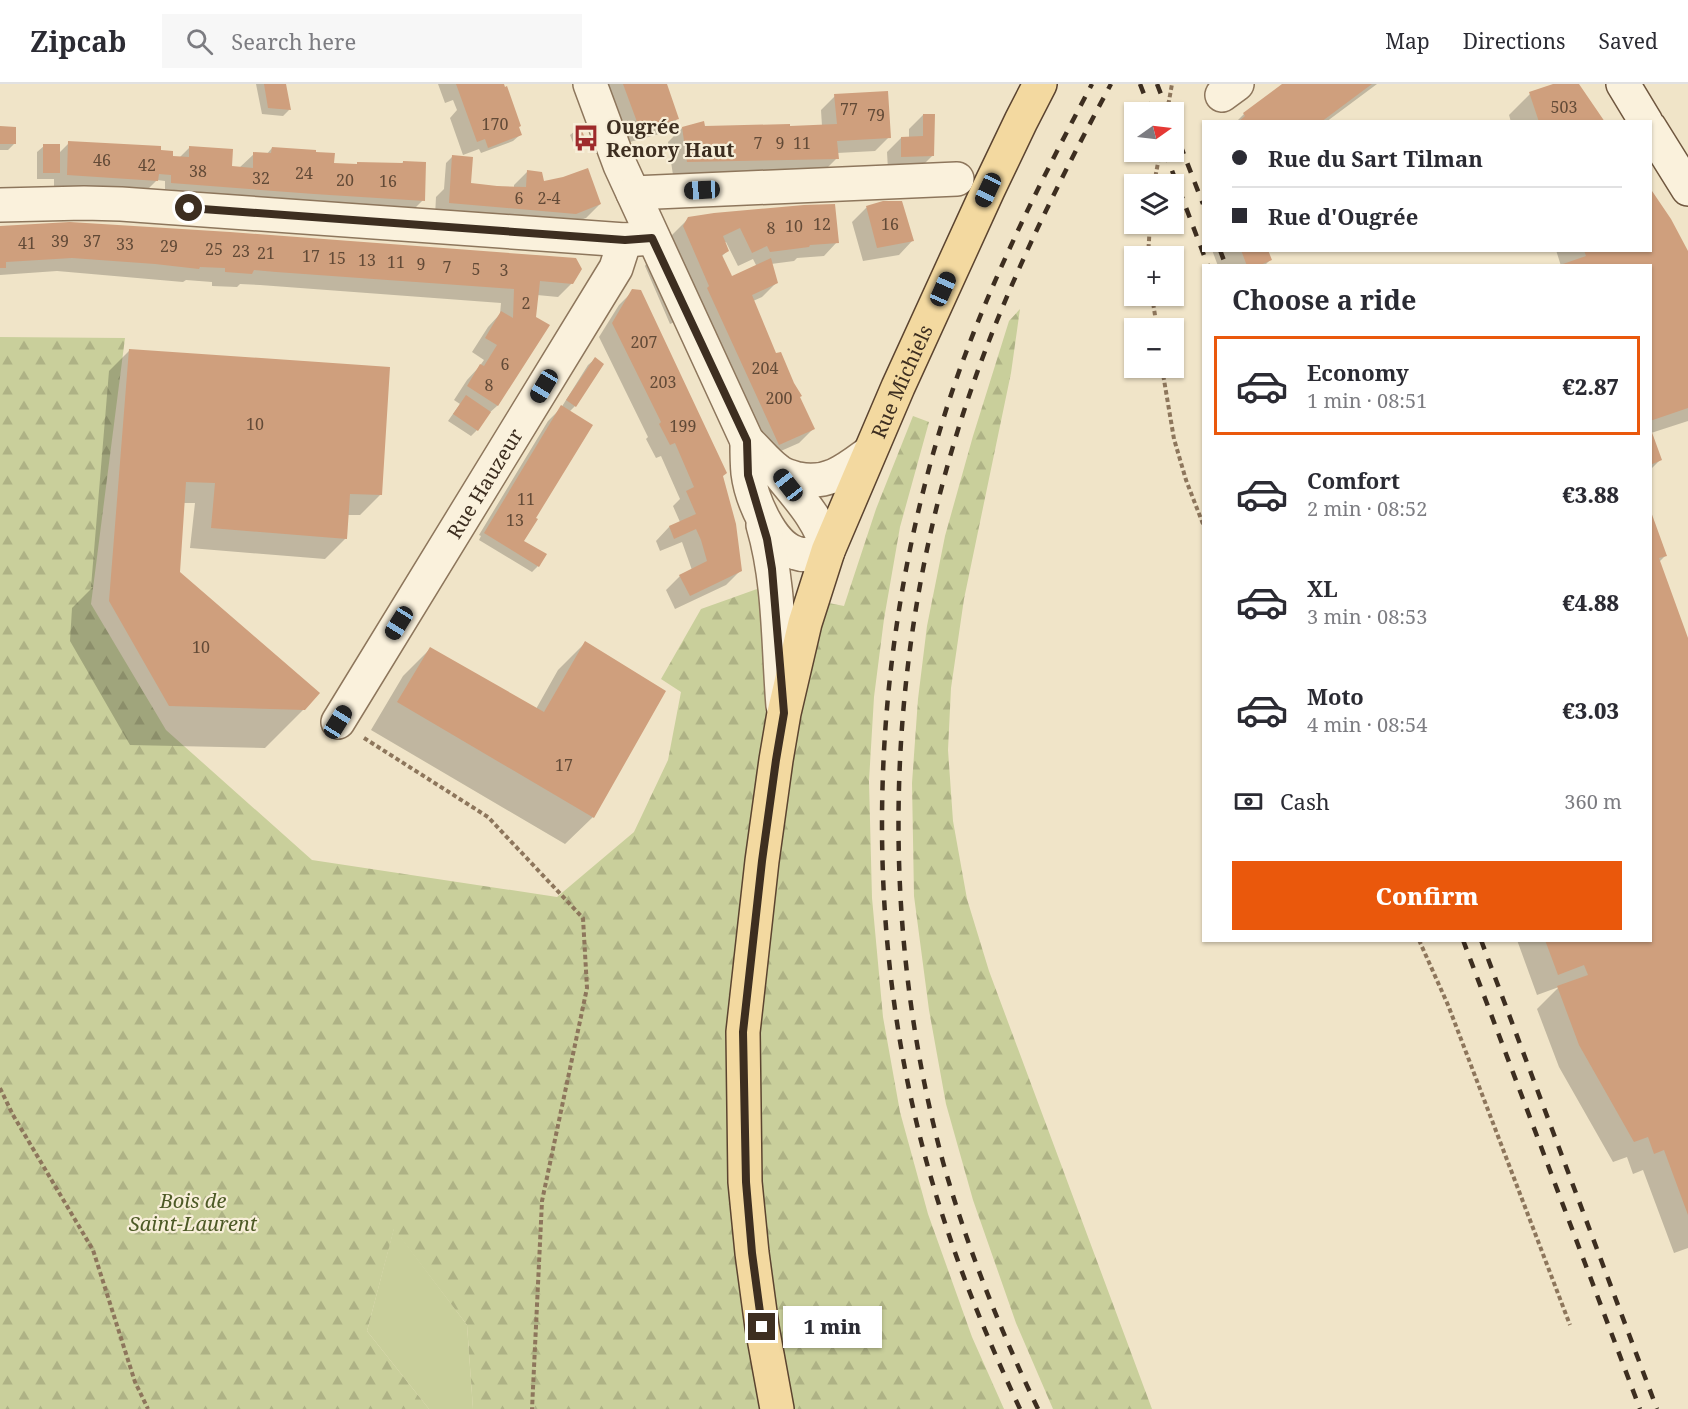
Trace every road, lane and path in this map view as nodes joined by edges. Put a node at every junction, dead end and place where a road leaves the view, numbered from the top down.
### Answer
1 (590, 84) edge
2 (1040, 84) edge
3 (1172, 84) edge
4 (1623, 84) edge
5 (1169, 102) edge
6 (1645, 120) edge
7 (1652, 131) edge
8 (957, 179) dead end
9 (1688, 189) edge
10 (633, 193) junction
11 (0, 205) edge
12 (639, 239) junction
13 (1164, 378) edge
14 (747, 441) junction
15 (869, 453) junction
16 (778, 472) junction
17 (759, 512) junction
18 (1202, 521) edge
19 (828, 551) junction
20 (784, 713) junction
21 (338, 722) joint
22 (1420, 942) edge
23 (0, 1088) edge
24 (1570, 1325) dead end
25 (148, 1409) edge
26 (532, 1409) edge
27 (777, 1409) edge

1 - 10 street
2 - 15 main road, Rue Michiels
3 - 5 path, bridge
4 - 6 street
7 - 9 street
8 - 10 street
10 - 12 street
11 - 12 street
12 - 14 street
12 - 21 street, Rue Hauzeur
13 - 18 path
14 - 16 street
14 - 17 street
15 - 16 street
15 - 19 main road, Rue Michiels
16 - 19 street
17 - 19 street
17 - 20 street
19 - 20 main road, Rue Michiels
20 - 27 main road, Rue Michiels
21 - 26 path
22 - 24 path
23 - 25 path

